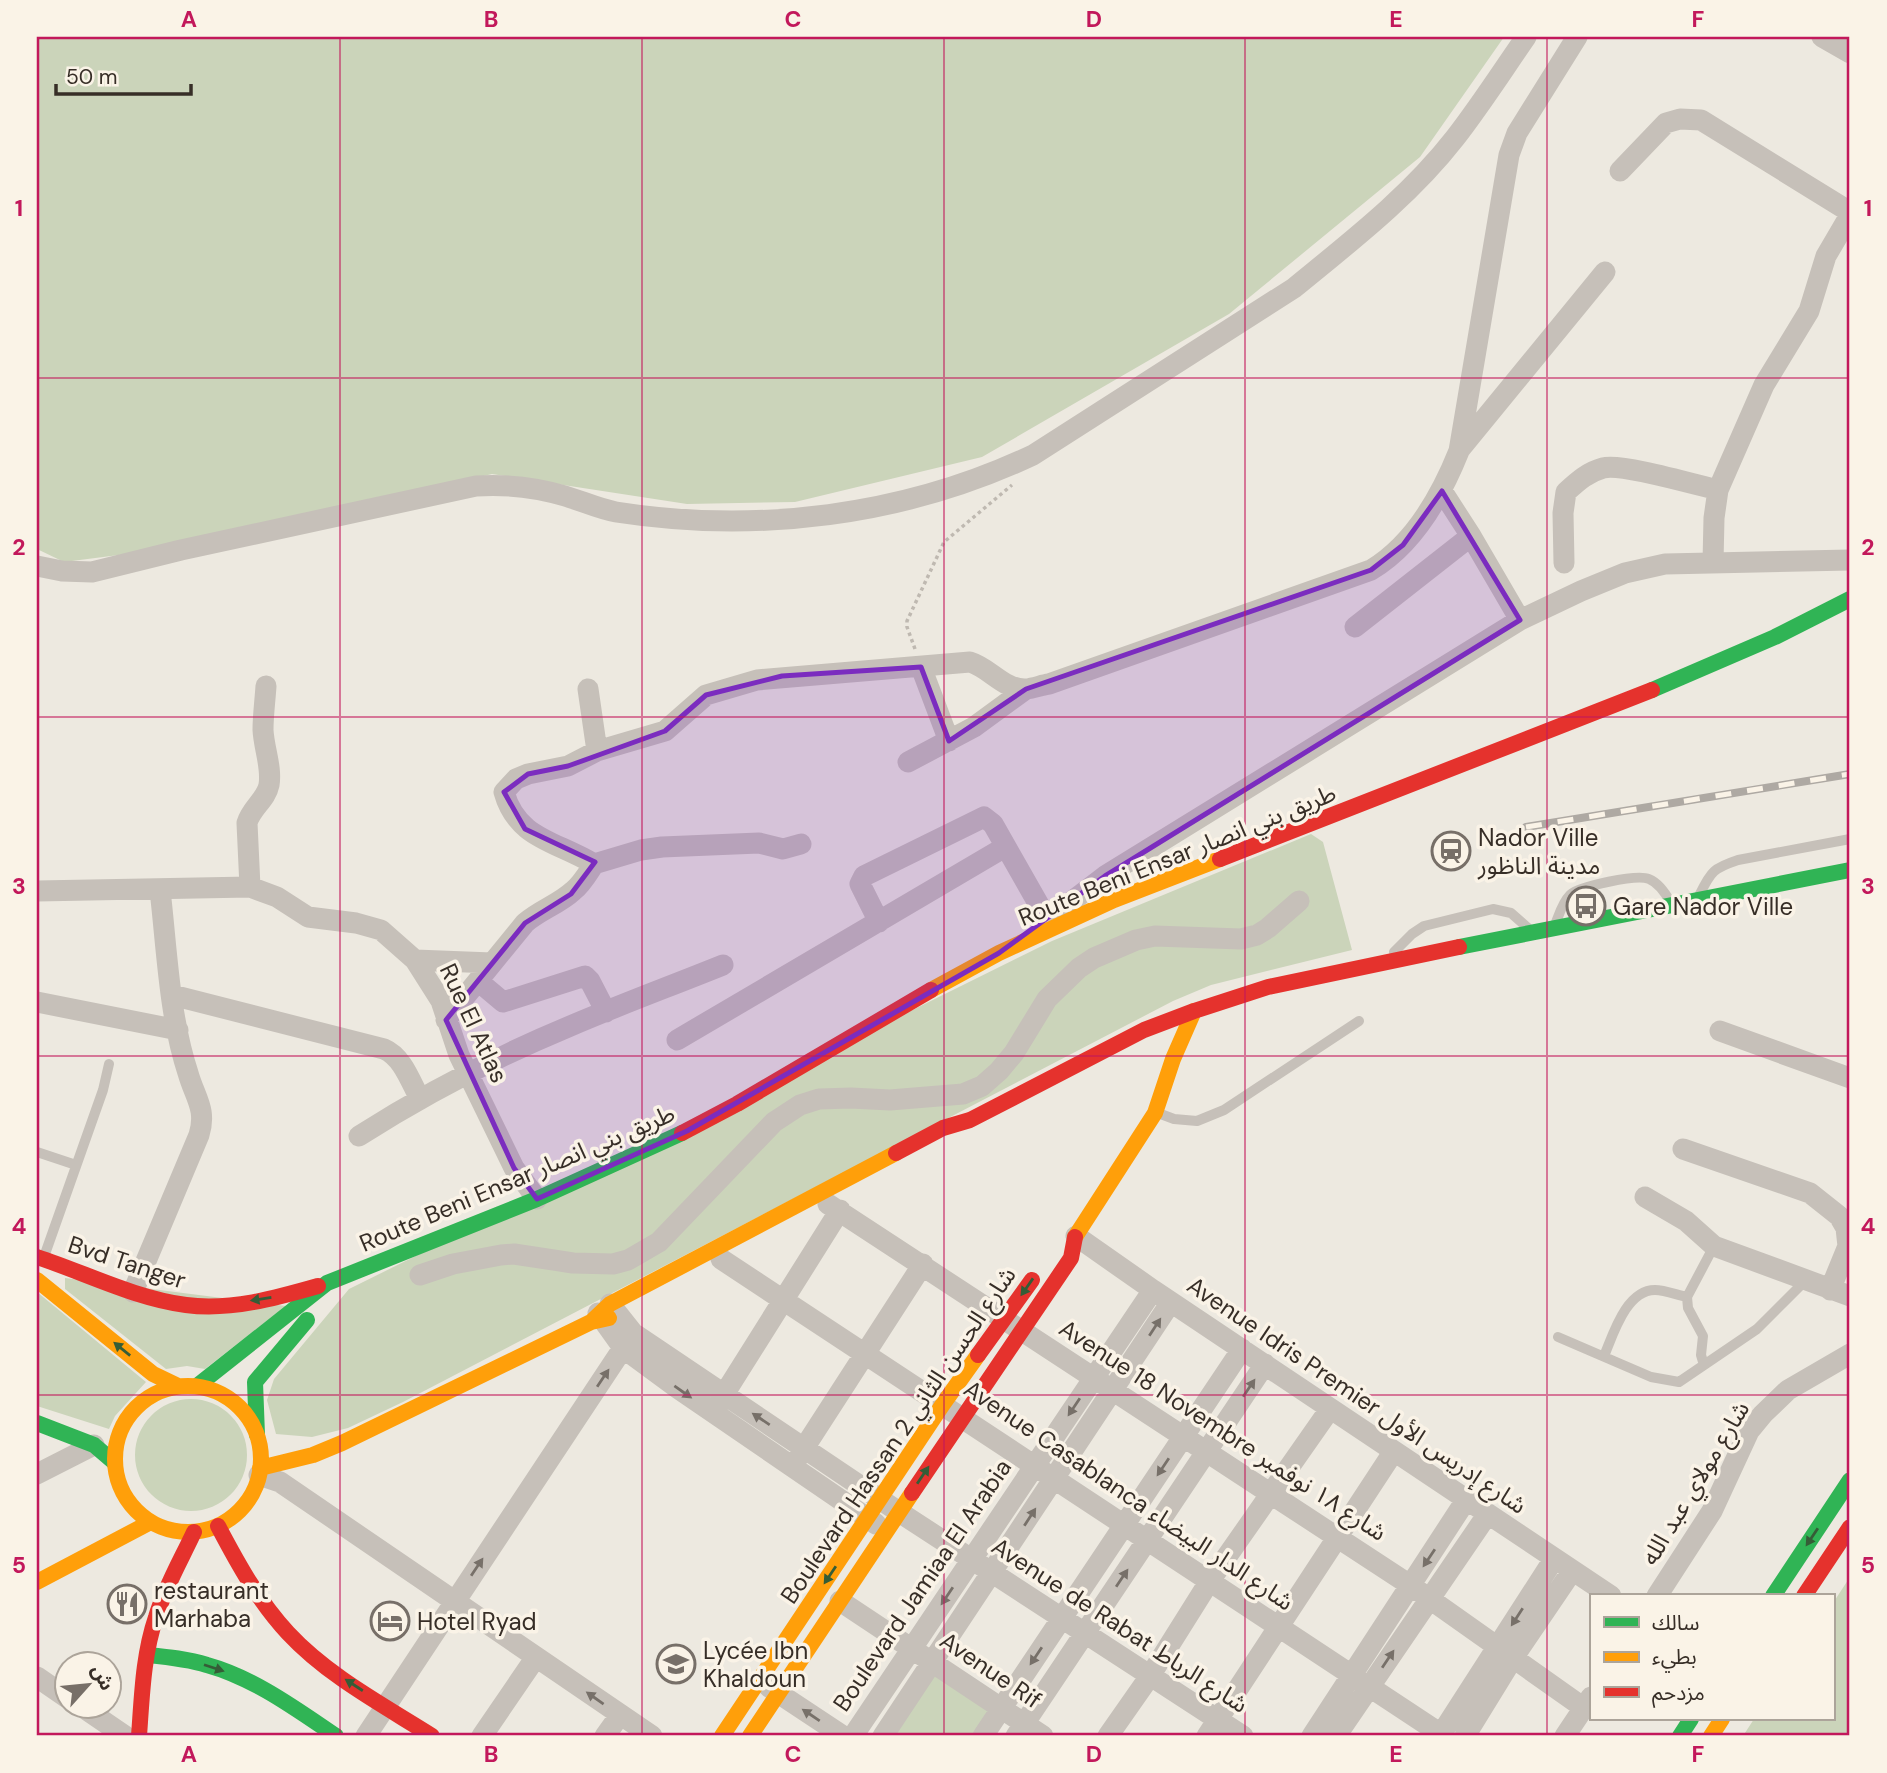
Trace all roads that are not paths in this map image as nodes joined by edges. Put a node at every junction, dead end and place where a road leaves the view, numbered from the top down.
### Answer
1 (1526, 37) edge
2 (1577, 37) edge
3 (1822, 37) edge
4 (1850, 53) edge
5 (1620, 171) dead end
6 (1850, 214) edge
7 (1605, 272) dead end
8 (1458, 451) junction
9 (1718, 490) junction
10 (1441, 491) junction
11 (1471, 536) junction
12 (1850, 560) edge
13 (1713, 562) junction
14 (1564, 563) dead end
15 (37, 566) edge
16 (1850, 599) edge
17 (1520, 620) junction
18 (1355, 627) dead end
19 (921, 667) junction
20 (265, 686) dead end
21 (588, 688) dead end
22 (1026, 689) junction
23 (949, 741) junction
24 (597, 751) junction
25 (908, 762) dead end
26 (1850, 839) edge
27 (801, 844) dead end
28 (1005, 847) junction
29 (594, 864) junction
30 (1850, 870) edge
31 (250, 887) junction
32 (160, 890) junction
33 (37, 891) edge
34 (1698, 900) junction
35 (1298, 901) dead end
36 (1673, 905) junction
37 (1047, 919) junction
38 (879, 922) junction
39 (1554, 928) junction
40 (1532, 933) junction
41 (999, 953) junction
42 (415, 960) junction
43 (1387, 961) junction
44 (492, 963) junction
45 (723, 965) dead end
46 (478, 981) junction
47 (172, 995) junction
48 (37, 1002) edge
49 (1195, 1011) junction
50 (606, 1012) junction
51 (446, 1020) junction
52 (1359, 1021) dead end
53 (178, 1030) junction
54 (1720, 1031) dead end
55 (677, 1040) dead end
56 (109, 1065) dead end
57 (469, 1074) junction
58 (1850, 1078) edge
59 (420, 1099) junction
60 (1155, 1112) junction
61 (970, 1120) junction
62 (359, 1136) dead end
63 (1683, 1149) dead end
64 (37, 1152) edge
65 (76, 1165) junction
66 (1645, 1197) dead end
67 (537, 1199) junction
68 (834, 1207) junction
69 (1075, 1237) junction
70 (1056, 1246) dead end
71 (1714, 1246) junction
72 (40, 1258) edge
73 (721, 1259) junction
74 (923, 1264) junction
75 (1041, 1267) dead end
76 (420, 1275) dead end
77 (346, 1276) junction
78 (37, 1281) edge
79 (1805, 1281) junction
80 (327, 1283) junction
81 (1153, 1290) junction
82 (133, 1292) junction
83 (1840, 1293) edge
84 (1687, 1297) junction
85 (784, 1299) junction
86 (1171, 1302) junction
87 (604, 1315) junction
88 (1013, 1325) junction
89 (1558, 1337) dead end
90 (628, 1340) junction
91 (1242, 1349) junction
92 (866, 1353) junction
93 (1850, 1354) edge
94 (1604, 1356) junction
95 (1265, 1364) junction
96 (1703, 1365) junction
97 (1094, 1377) junction
98 (197, 1386) junction
99 (178, 1387) junction
100 (1113, 1390) junction
101 (719, 1403) junction
102 (943, 1404) junction
103 (1330, 1409) junction
104 (962, 1417) junction
105 (37, 1423) edge
106 (257, 1435) junction
107 (1184, 1436) junction
108 (94, 1445) junction
109 (804, 1448) junction
110 (1207, 1451) junction
111 (1394, 1451) junction
112 (115, 1463) junction
113 (1035, 1465) junction
114 (792, 1467) junction
115 (260, 1471) junction
116 (37, 1474) edge
117 (1055, 1478) junction
118 (1850, 1480) edge
119 (1271, 1493) junction
120 (880, 1499) junction
121 (1466, 1500) junction
122 (899, 1512) junction
123 (1487, 1515) junction
124 (867, 1518) junction
125 (147, 1524) junction
126 (1125, 1524) junction
127 (218, 1526) junction
128 (1850, 1527) edge
129 (886, 1531) junction
130 (194, 1532) junction
131 (1338, 1538) junction
132 (1148, 1540) junction
133 (972, 1559) junction
134 (1563, 1565) junction
135 (993, 1572) junction
136 (37, 1582) edge
137 (1209, 1582) junction
138 (1410, 1585) junction
139 (1608, 1594) edge
140 (1658, 1594) edge
141 (1774, 1594) edge
142 (1805, 1594) edge
143 (1429, 1598) junction
144 (455, 1601) junction
145 (840, 1601) junction
146 (1063, 1617) junction
147 (1279, 1626) junction
148 (1086, 1633) junction
149 (912, 1648) junction
150 (1505, 1653) junction
151 (148, 1655) junction
152 (536, 1657) junction
153 (933, 1663) junction
154 (1150, 1676) junction
155 (37, 1677) edge
156 (759, 1681) junction
157 (1361, 1681) junction
158 (52, 1687) edge
159 (779, 1693) junction
160 (1588, 1702) edge
161 (386, 1706) junction
162 (1001, 1708) junction
163 (620, 1715) junction
164 (102, 1720) edge
165 (1690, 1720) edge
166 (1721, 1720) edge
167 (1212, 1728) edge
168 (1021, 1730) edge
169 (125, 1736) edge
170 (139, 1736) edge
171 (336, 1736) edge
172 (366, 1736) edge
173 (432, 1736) edge
174 (482, 1736) edge
175 (605, 1736) edge
176 (652, 1736) edge
177 (722, 1736) edge
178 (750, 1736) edge
179 (843, 1736) edge
180 (853, 1736) edge
181 (883, 1736) edge
182 (983, 1736) edge
183 (1043, 1736) edge
184 (1108, 1736) edge
185 (1243, 1736) edge
186 (1312, 1736) edge
187 (1336, 1736) edge
188 (1442, 1736) edge
189 (1465, 1736) edge
190 (1565, 1736) edge
191 (1679, 1736) edge
192 (1711, 1736) edge

1 - 15 street
2 - 8 street
3 - 4 street
5 - 6 street
6 - 9 street
7 - 8 street
8 - 10 street
9 - 13 street
9 - 14 street
10 - 11 street
10 - 22 street
11 - 17 street
11 - 18 street
12 - 13 street
13 - 17 street
16 - 41 main road, Route Beni Ensar طريق بني انصار
17 - 37 street
19 - 22 street
19 - 23 street
19 - 24 street
20 - 31 street
21 - 24 street
22 - 23 street
23 - 25 street
24 - 29 street
26 - 34 lane
27 - 29 street
28 - 37 street
28 - 38 street
28 - 38 street
29 - 44 street
30 - 34 main road
31 - 32 street, Rue El Atlas
31 - 42 street, Rue El Atlas
32 - 33 street, Rue El Atlas
32 - 47 street
34 - 36 main road
35 - 76 street
36 - 39 main road
36 - 39 lane
37 - 41 street
38 - 55 street
39 - 40 main road
40 - 43 main road
40 - 43 lane
41 - 67 main road, Route Beni Ensar طريق بني انصار
42 - 44 street
42 - 51 street, Rue El Atlas
43 - 49 main road
44 - 46 street
45 - 50 street
46 - 50 street
46 - 51 street
47 - 53 street
47 - 59 street
48 - 53 street
49 - 60 main road, Boulevard Hassan 2 شارع الحسن الثاني
49 - 61 main road
50 - 57 street
51 - 57 street, Rue El Atlas
52 - 60 lane
53 - 82 street
54 - 58 street
56 - 65 lane
57 - 59 street
57 - 67 street, Rue El Atlas
59 - 62 street
60 - 69 main road, Boulevard Hassan 2 شارع الحسن الثاني
61 - 68 main road
61 - 87 main road
63 - 83 street
64 - 65 lane
65 - 72 lane
66 - 71 street
67 - 77 main road, Route Beni Ensar طريق بني انصار
68 - 73 main road
68 - 74 street, Avenue 18 Novembre شارع ١٨ نوفمبر
68 - 85 street
69 - 70 main road
69 - 81 street, Avenue Idris Premier شارع إدريس الأول
69 - 88 main road, Boulevard Hassan 2 شارع الحسن الثاني
71 - 79 street
71 - 84 lane
72 - 78 lane
72 - 82 main road, Bvd Tanger
73 - 85 street, Avenue Casablanca شارع الدار البيضاء
73 - 87 main road
74 - 88 street, Avenue 18 Novembre شارع ١٨ نوفمبر
74 - 92 street
75 -> 88 main road, Boulevard Hassan 2 شارع الحسن الثاني
77 - 80 main road, Route Beni Ensar طريق بني انصار
77 - 106 main road, Route Beni Ensar طريق بني انصار
99 -> 78 main road, Bvd Tanger
79 - 83 street
79 - 96 lane
80 -> 82 main road, Bvd Tanger
80 - 98 main road, Route Beni Ensar طريق بني انصار
81 - 86 street, Avenue Idris Premier شارع إدريس الأول
81 - 97 street, Boulevard Jamiaa El Arabia
84 - 94 lane
84 - 96 lane
85 - 92 street, Avenue Casablanca شارع الدار البيضاء
85 - 101 street
86 - 91 street, Avenue Idris Premier شارع إدريس الأول
100 -> 86 street, Boulevard Jamiaa El Arabia
87 - 90 street
87 - 115 main road
88 - 97 street, Avenue 18 Novembre شارع ١٨ نوفمبر
88 - 102 main road, Boulevard Hassan 2 شارع الحسن الثاني
88 - 104 main road, Boulevard Hassan 2 شارع الحسن الثاني
89 - 94 lane
90 - 101 street
144 -> 90 street
91 - 95 street, Avenue Idris Premier شارع إدريس الأول
91 - 107 street
92 - 102 street, Avenue Casablanca شارع الدار البيضاء
92 - 109 street
93 - 140 street, شارع مولاي عبد الله
94 - 96 lane
95 - 103 street, Avenue Idris Premier شارع إدريس الأول
110 -> 95 street
97 - 100 street, Avenue 18 Novembre شارع ١٨ نوفمبر
97 -> 113 street, Boulevard Jamiaa El Arabia
98 - 99 main road
98 - 106 main road
99 - 112 main road
100 - 107 street, Avenue 18 Novembre شارع ١٨ نوفمبر
100 - 117 street, Boulevard Jamiaa El Arabia
109 -> 101 street, Avenue de Rabat شارع الرباط
101 - 114 street
102 - 104 street, Avenue Casablanca شارع الدار البيضاء
102 - 120 main road, Boulevard Hassan 2 شارع الحسن الثاني
103 - 111 street, Avenue Idris Premier شارع إدريس الأول
103 - 119 street
104 - 113 street, Avenue Casablanca شارع الدار البيضاء
122 -> 104 main road, Boulevard Hassan 2 شارع الحسن الثاني
105 - 108 main road
106 - 115 main road
107 - 110 street, Avenue 18 Novembre شارع ١٨ نوفمبر
107 -> 126 street
108 - 112 main road
108 - 116 street
109 - 114 street
109 - 120 street, Avenue de Rabat شارع الرباط
110 - 119 street, Avenue 18 Novembre شارع ١٨ نوفمبر
110 - 132 street
111 - 121 street, Avenue Idris Premier شارع إدريس الأول
111 - 131 street
112 - 125 main road
113 - 117 street, Avenue Casablanca شارع الدار البيضاء
113 - 133 street, Boulevard Jamiaa El Arabia
114 - 124 street
115 - 127 main road
115 - 144 street
117 - 126 street, Avenue Casablanca شارع الدار البيضاء
135 -> 117 street, Boulevard Jamiaa El Arabia
118 -> 141 main road
119 - 131 street, Avenue 18 Novembre شارع ١٨ نوفمبر
119 - 137 street
120 - 122 street, Avenue de Rabat شارع الرباط
120 - 124 main road, Boulevard Hassan 2 شارع الحسن الثاني
121 - 123 street, Avenue Idris Premier شارع إدريس الأول
121 -> 138 street
122 - 129 main road, Boulevard Hassan 2 شارع الحسن الثاني
122 - 133 street, Avenue de Rabat شارع الرباط
123 - 134 street, Avenue Idris Premier شارع إدريس الأول
123 - 143 street
124 - 129 street
124 -> 156 main road, Boulevard Hassan 2 شارع الحسن الثاني
125 - 130 main road
125 - 136 main road
126 - 132 street, Avenue Casablanca شارع الدار البيضاء
126 - 146 street
127 - 130 main road
161 -> 127 main road
128 - 142 main road
129 - 145 main road, Boulevard Hassan 2 شارع الحسن الثاني
130 - 151 main road
131 - 138 street, Avenue 18 Novembre شارع ١٨ نوفمبر
131 - 147 street
132 - 137 street, Avenue Casablanca شارع الدار البيضاء
148 -> 132 street
133 - 135 street, Avenue de Rabat شارع الرباط
133 -> 149 street, Boulevard Jamiaa El Arabia
134 - 139 street, Avenue Idris Premier شارع إدريس الأول
134 - 150 street
135 - 146 street, Avenue de Rabat شارع الرباط
135 - 153 street, Boulevard Jamiaa El Arabia
137 - 147 street, Avenue Casablanca شارع الدار البيضاء
137 - 154 street
138 - 143 street, Avenue 18 Novembre شارع ١٨ نوفمبر
138 - 157 street
143 - 150 street, Avenue 18 Novembre شارع ١٨ نوفمبر
157 -> 143 street
144 - 152 street
144 - 161 street
145 - 149 street, Avenue Rif
145 - 159 main road, Boulevard Hassan 2 شارع الحسن الثاني
146 - 148 street, Avenue de Rabat شارع الرباط
146 -> 162 street
147 - 157 street, Avenue Casablanca شارع الدار البيضاء
147 - 167 street
148 - 154 street, Avenue de Rabat شارع الرباط
148 - 168 street
149 - 153 street, Avenue Rif
149 - 180 street, Boulevard Jamiaa El Arabia
150 - 160 street, Avenue 18 Novembre شارع ١٨ نوفمبر
150 - 188 street
150 - 189 street
151 - 170 main road
151 -> 171 main road
163 -> 152 street
152 - 174 street
153 - 162 street, Avenue Rif
153 - 181 street, Boulevard Jamiaa El Arabia
154 - 167 street, Avenue de Rabat شارع الرباط
154 - 184 street
155 - 158 street
156 - 159 street
156 - 177 main road, Boulevard Hassan 2 شارع الحسن الثاني
157 - 186 street
157 - 187 street
157 - 188 street, Avenue Casablanca شارع الدار البيضاء
159 - 178 main road, Boulevard Hassan 2 شارع الحسن الثاني
179 -> 159 street
160 - 190 street
161 - 172 street
161 - 173 main road
162 - 168 street, Avenue Rif
162 - 182 street
163 - 175 street
163 - 176 street
164 - 169 street
165 - 191 main road
166 - 192 main road
167 - 185 street, Avenue de Rabat شارع الرباط
168 - 183 street, Avenue Rif

